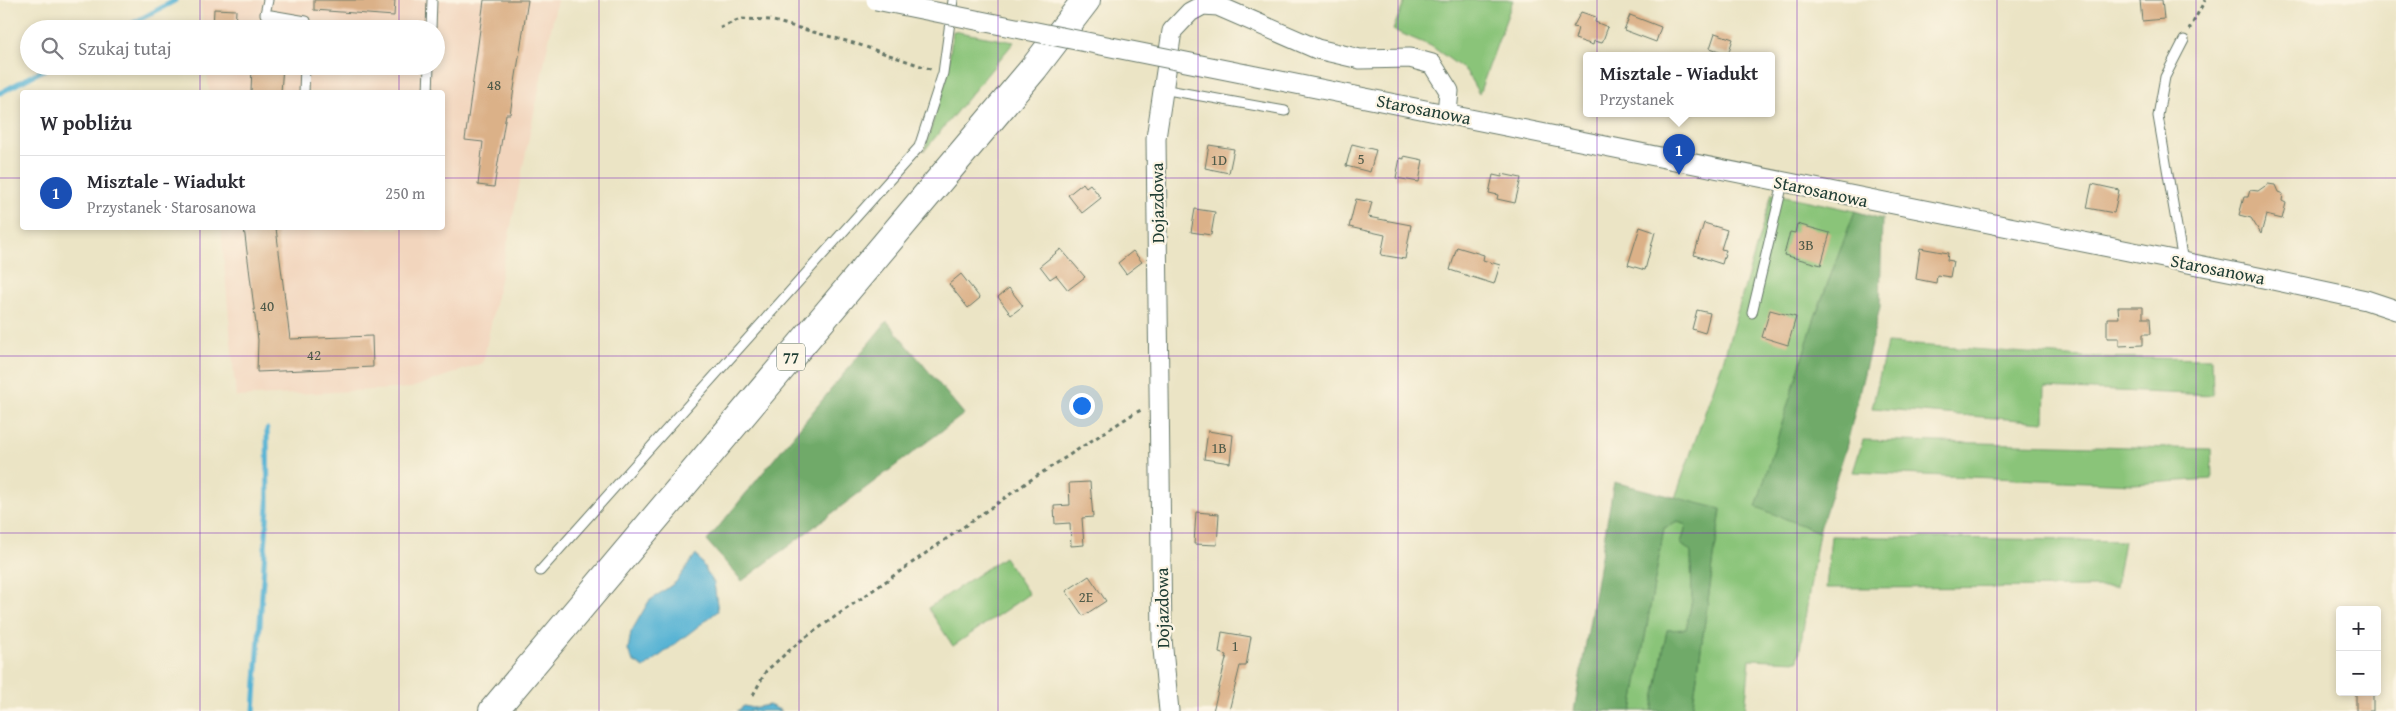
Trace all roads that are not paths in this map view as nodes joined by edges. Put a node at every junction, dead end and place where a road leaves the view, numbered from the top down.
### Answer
1 (268, 0) edge
2 (432, 0) edge
3 (876, 0) edge
4 (952, 0) edge
5 (1086, 0) edge
6 (300, 20) edge
7 (431, 20) edge
8 (2184, 40) road end
9 (305, 75) edge
10 (429, 75) edge
11 (1162, 89) junction
12 (304, 90) edge
13 (428, 90) edge
14 (1284, 111) dead end
15 (1447, 113) junction
16 (1783, 182) junction
17 (2183, 262) junction
18 (2396, 310) edge
19 (1752, 313) dead end
20 (540, 571) dead end
21 (493, 711) edge
22 (1169, 711) edge

1 - 6 lane
2 - 7 lane
3 - 15 street, Starosanowa, bridge
4 - 20 lane
5 - 21 main road, 77
8 - 17 lane
9 - 12 lane
10 - 13 lane
11 - 14 lane
11 - 15 street, Dojazdowa
11 - 22 street, Dojazdowa
15 - 16 street, Starosanowa
16 - 17 street, Starosanowa
16 - 19 lane
17 - 18 street, Starosanowa

